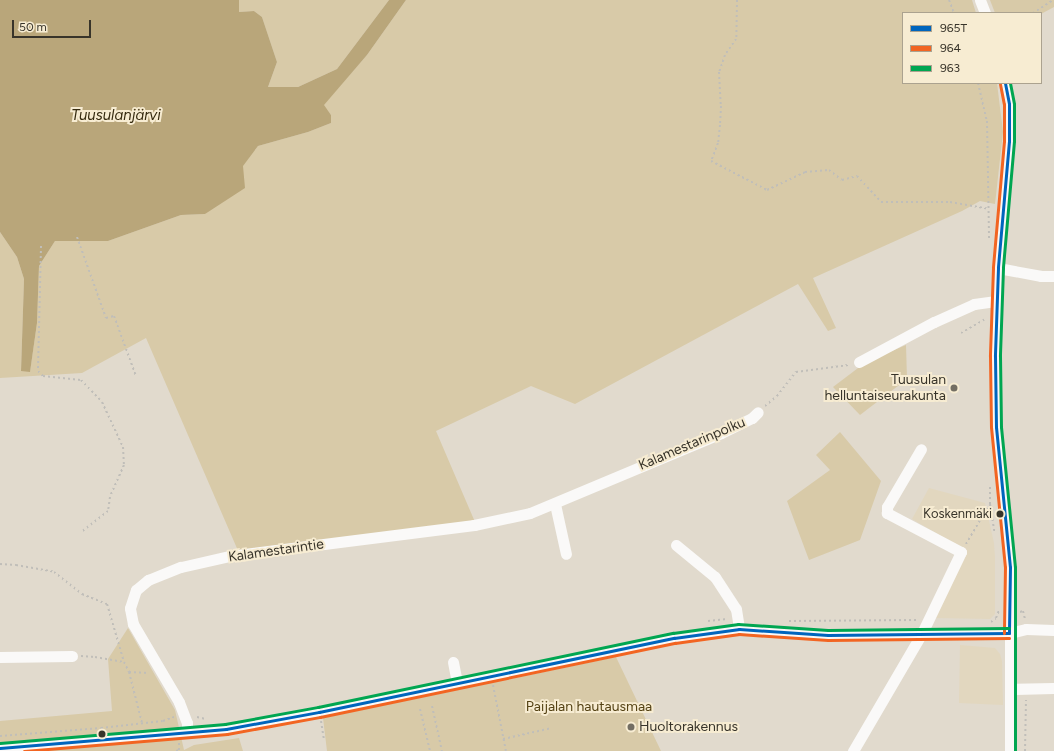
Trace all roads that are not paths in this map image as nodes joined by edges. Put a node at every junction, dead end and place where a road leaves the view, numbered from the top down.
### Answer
1 (980, 0) edge
2 (985, 12) edge
3 (1005, 84) edge
4 (998, 268) junction
5 (1054, 276) edge
6 (996, 301) junction
7 (858, 362) road end
8 (758, 412) road end
9 (921, 449) dead end
10 (574, 495) joint
11 (556, 504) junction
12 (676, 545) dead end
13 (566, 554) dead end
14 (739, 629) junction
15 (1054, 630) edge
16 (922, 633) junction
17 (1010, 633) junction
18 (72, 656) road end
19 (0, 657) edge
20 (453, 662) dead end
21 (457, 683) junction
22 (1054, 688) edge
23 (1010, 689) junction
24 (187, 732) junction
25 (0, 748) edge
26 (853, 751) edge
27 (1010, 751) edge

1 - 2 street
3 - 4 street
4 - 5 street
4 - 6 street
6 - 7 street
6 - 17 street
8 - 10 street, Kalamestarinpolku
9 - 16 street
10 - 11 street, Kalamestarintie
11 - 13 street
11 - 24 street, Kalamestarintie
12 - 14 street
14 - 16 street
14 - 21 street
15 - 17 street
16 - 17 street
16 - 26 street
17 - 23 street
18 - 19 street
20 - 21 street
21 - 24 street
22 - 23 street
23 - 27 street
24 - 25 street

